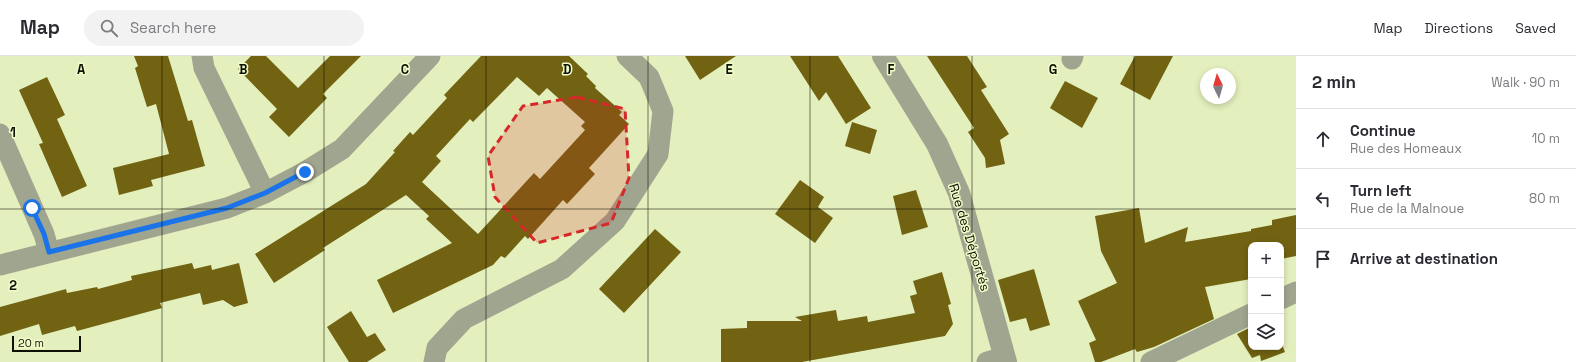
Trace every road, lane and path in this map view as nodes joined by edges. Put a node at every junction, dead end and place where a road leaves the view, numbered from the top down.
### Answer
1 (202, 56) edge
2 (430, 56) edge
3 (627, 56) edge
4 (883, 56) edge
5 (0, 134) edge
6 (265, 193) junction
7 (49, 252) junction
8 (0, 266) edge
9 (1296, 292) edge
10 (1284, 298) edge
11 (1248, 315) edge
12 (999, 360) edge
13 (434, 362) edge
14 (1151, 362) edge

1 - 6 street
2 - 6 street
3 - 13 street
4 - 12 street, Rue des Déportés
5 - 7 street
6 - 7 street
7 - 8 street
9 - 10 street
11 - 14 street

